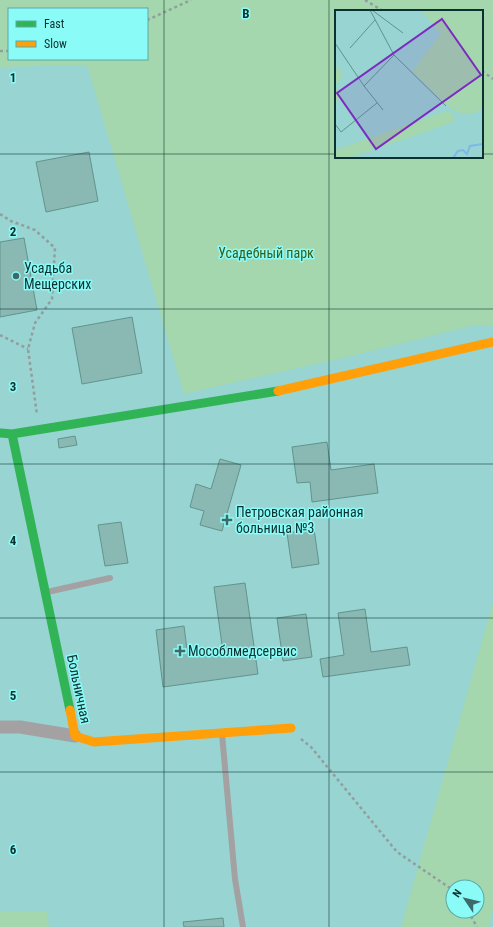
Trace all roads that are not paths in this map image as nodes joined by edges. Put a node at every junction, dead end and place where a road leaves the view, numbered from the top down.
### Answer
1 (493, 342) edge
2 (0, 433) edge
3 (12, 434) junction
4 (110, 578) dead end
5 (45, 593) junction
6 (0, 727) edge
7 (291, 728) road end
8 (222, 733) junction
9 (75, 736) junction
10 (243, 927) edge

1 - 3 street
2 - 3 street
3 - 5 street, Больничная
4 - 5 lane
5 - 9 street, Больничная
6 - 9 street
7 - 8 street, Больничная
8 - 9 street, Больничная
8 - 10 lane

